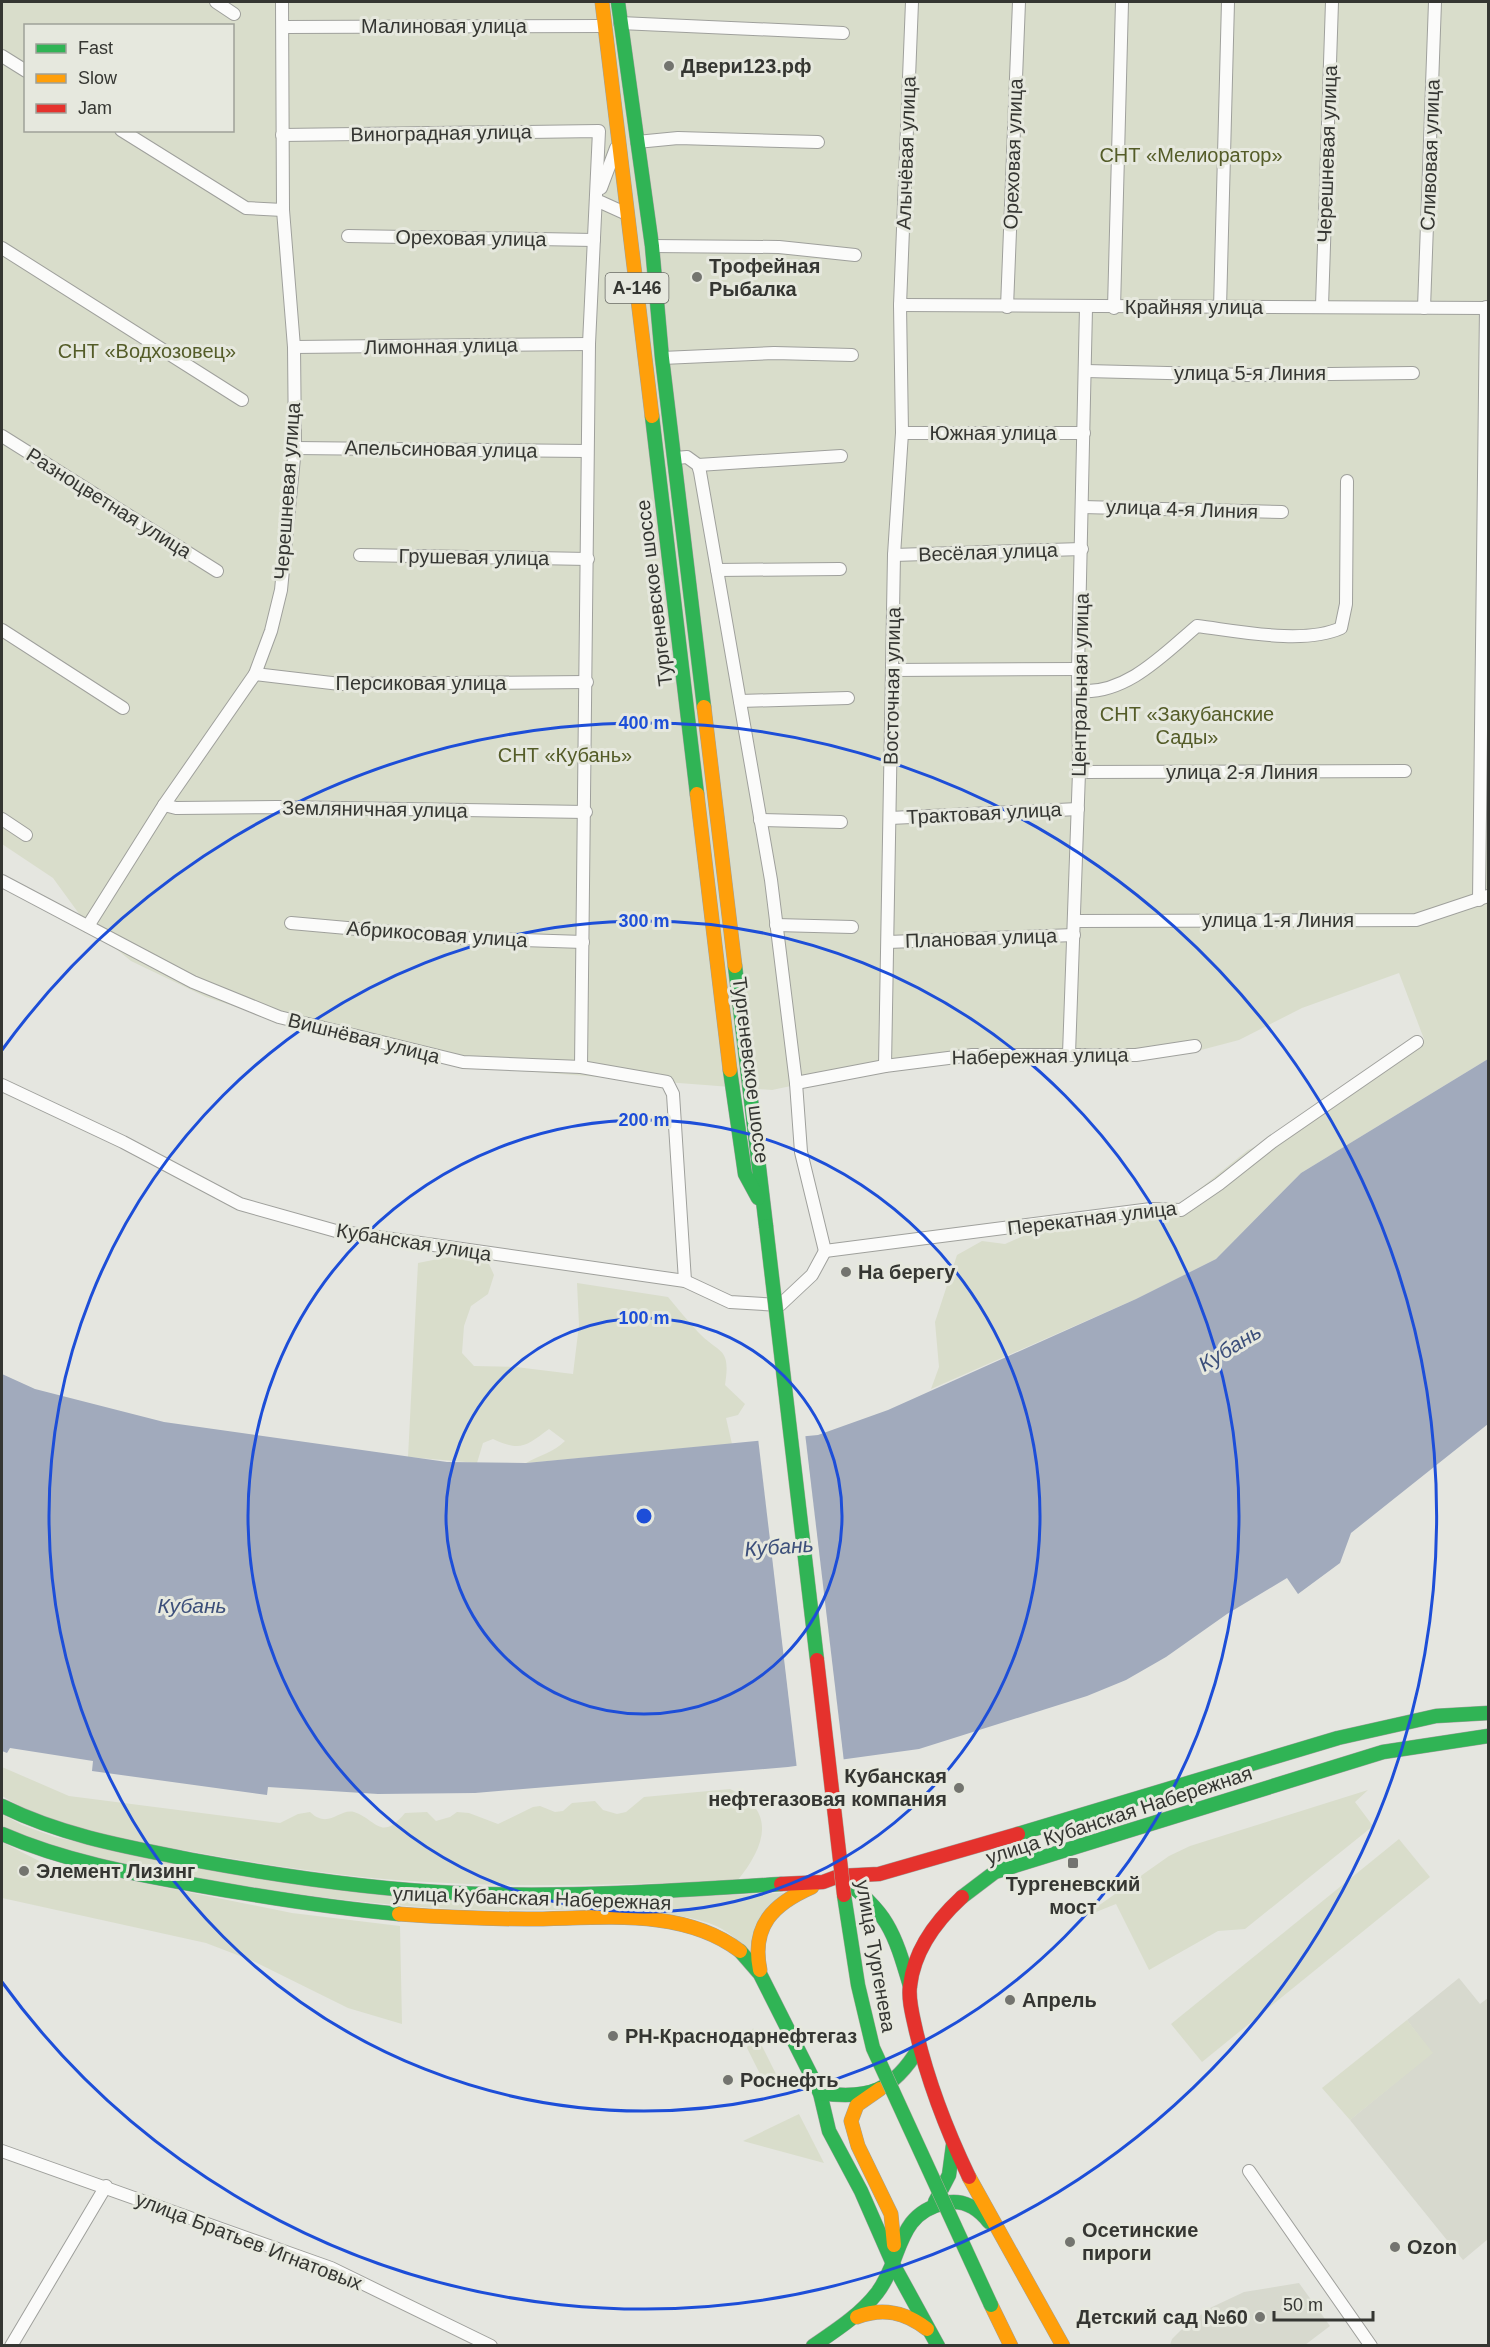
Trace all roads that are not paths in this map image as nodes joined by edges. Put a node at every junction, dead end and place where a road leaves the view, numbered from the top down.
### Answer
1 (216, 2) edge
2 (282, 2) edge
3 (602, 2) edge
4 (618, 2) edge
5 (912, 2) edge
6 (1018, 2) edge
7 (1122, 2) edge
8 (1228, 2) edge
9 (1332, 2) edge
10 (1435, 2) edge
11 (234, 14) dead end
12 (620, 23) junction
13 (605, 26) junction
14 (283, 27) junction
15 (843, 33) dead end
16 (2, 56) edge
17 (24, 70) edge
18 (125, 132) edge
19 (282, 135) junction
20 (619, 141) junction
21 (637, 142) junction
22 (818, 142) dead end
23 (596, 200) junction
24 (284, 210) junction
25 (627, 214) junction
26 (348, 236) dead end
27 (594, 240) junction
28 (652, 246) junction
29 (2, 248) edge
30 (855, 255) dead end
31 (900, 305) junction
32 (1322, 306) junction
33 (1007, 307) junction
34 (1086, 308) junction
35 (1113, 308) junction
36 (1220, 308) junction
37 (1424, 308) junction
38 (1487, 308) edge
39 (589, 344) junction
40 (294, 347) junction
41 (852, 355) dead end
42 (662, 358) junction
43 (1086, 371) junction
44 (1413, 373) dead end
45 (242, 400) dead end
46 (902, 433) junction
47 (1084, 433) junction
48 (2, 436) edge
49 (295, 448) junction
50 (587, 451) junction
51 (841, 456) dead end
52 (676, 458) junction
53 (698, 465) junction
54 (1347, 481) dead end
55 (1082, 507) junction
56 (1282, 512) dead end
57 (1082, 549) junction
58 (360, 555) dead end
59 (894, 555) junction
60 (588, 559) junction
61 (840, 569) dead end
62 (717, 570) junction
63 (217, 571) dead end
64 (2, 630) edge
65 (1078, 669) junction
66 (892, 670) junction
67 (255, 674) junction
68 (587, 682) junction
69 (1079, 692) junction
70 (848, 698) dead end
71 (740, 701) junction
72 (123, 708) dead end
73 (1404, 771) dead end
74 (1079, 772) junction
75 (164, 805) junction
76 (1078, 809) junction
77 (586, 812) junction
78 (890, 818) junction
79 (2, 819) edge
80 (760, 820) junction
81 (841, 822) dead end
82 (26, 835) dead end
83 (2, 881) edge
84 (1484, 898) edge
85 (1074, 921) junction
86 (291, 923) dead end
87 (776, 925) junction
88 (852, 927) dead end
89 (91, 928) junction
90 (1074, 935) junction
91 (583, 942) junction
92 (888, 942) junction
93 (1417, 1042) dead end
94 (1195, 1046) dead end
95 (1069, 1049) junction
96 (885, 1066) junction
97 (581, 1067) junction
98 (796, 1083) junction
99 (2, 1086) edge
100 (765, 1210) junction
101 (825, 1251) junction
102 (685, 1281) junction
103 (812, 1616) joint
104 (1488, 1713) edge
105 (1488, 1737) edge
106 (2, 1806) edge
107 (2, 1834) edge
108 (839, 1876) junction
109 (824, 1882) junction
110 (760, 1970) junction
111 (910, 1986) junction
112 (919, 2048) junction
113 (880, 2089) junction
114 (820, 2093) junction
115 (953, 2145) junction
116 (2, 2151) edge
117 (1249, 2170) dead end
118 (106, 2186) junction
119 (861, 2191) junction
120 (928, 2207) junction
121 (890, 2210) junction
122 (1011, 2255) junction
123 (893, 2264) junction
124 (999, 2321) junction
125 (847, 2322) junction
126 (930, 2331) junction
127 (11, 2346) edge
128 (491, 2346) edge
129 (813, 2346) edge
130 (938, 2346) edge
131 (997, 2346) edge
132 (1011, 2346) edge
133 (1063, 2346) edge
134 (1371, 2346) edge

1 - 11 street
2 - 14 street, Черешневая улица
3 - 13 main road, Тургеневское шоссе / А-146
4 - 12 main road, Тургеневское шоссе / А-146
5 - 31 street, Алычёвая улица
6 - 33 street, Ореховая улица
7 - 35 street
8 - 36 street
9 - 32 street, Черешневая улица
10 - 37 street, Сливовая улица
12 - 15 street
12 - 21 main road, Тургеневское шоссе / А-146
13 - 14 street, Малиновая улица
13 - 20 main road, Тургеневское шоссе / А-146
14 - 19 street, Черешневая улица
16 - 17 street
18 - 24 street
19 - 23 street, Виноградная улица
19 - 24 street, Черешневая улица
20 - 23 street
20 - 25 main road, Тургеневское шоссе / А-146
21 - 22 street
21 - 28 main road, Тургеневское шоссе / А-146
23 - 25 street
23 - 27 street
24 - 40 street, Черешневая улица
25 - 100 main road, Тургеневское шоссе / А-146
26 - 27 street, Ореховая улица
27 - 39 street
28 - 30 street
28 - 42 main road, Тургеневское шоссе / А-146
29 - 45 street
31 - 33 street, Крайняя улица
31 - 46 street, Восточная улица
32 - 36 street, Крайняя улица
32 - 37 street, Крайняя улица
33 - 34 street, Крайняя улица
34 - 35 street, Крайняя улица
34 - 43 street, Центральная улица
35 - 36 street, Крайняя улица
37 - 38 street, Крайняя улица
38 - 84 street
39 - 40 street, Лимонная улица
39 - 50 street
40 - 49 street, Черешневая улица
41 - 42 street
42 - 52 main road, Тургеневское шоссе / А-146
43 - 44 street, улица 5-я Линия
43 - 47 street, Центральная улица
46 - 47 street, Южная улица
46 - 59 street, Восточная улица
47 - 55 street, Центральная улица
48 - 63 street, Разноцветная улица
49 - 50 street, Апельсиновая улица
49 - 67 street, Черешневая улица
50 - 60 street
51 - 53 street
52 - 53 street
52 - 100 main road, Тургеневское шоссе
53 - 62 street
54 - 69 street
55 - 56 street, улица 4-я Линия
55 - 57 street, Центральная улица
57 - 59 street, Весёлая улица
57 - 65 street, Центральная улица
58 - 60 street, Грушевая улица
59 - 66 street, Восточная улица
60 - 68 street
61 - 62 street
62 - 71 street
64 - 72 street
65 - 66 street
65 - 69 street, Центральная улица
66 - 78 street, Восточная улица
67 - 68 street, Персиковая улица
67 - 75 street, Черешневая улица
68 - 77 street
69 - 74 street, Центральная улица
70 - 71 street
71 - 80 street
73 - 74 street, улица 2-я Линия
74 - 76 street, Центральная улица
75 - 77 street, Земляничная улица
75 - 89 street, Черешневая улица
76 - 78 street, Трактовая улица
76 - 85 street, Центральная улица
77 - 91 street
78 - 92 street, Восточная улица
79 - 82 street
80 - 81 street
80 - 87 street
83 - 89 street
84 - 85 street, улица 1-я Линия
85 - 90 street, Центральная улица
86 - 91 street, Абрикосовая улица
87 - 88 street
87 - 98 street
89 - 97 street, Вишнёвая улица
90 - 92 street, Плановая улица
90 - 95 street, Центральная улица
91 - 97 street
92 - 96 street, Восточная улица
93 - 101 street, Перекатная улица
94 - 95 street, Набережная улица
95 - 96 street, Набережная улица
96 - 98 street
97 - 102 street, Вишнёвая улица
98 - 101 street
99 - 102 street, Кубанская улица
100 - 103 main road, Тургеневское шоссе, bridge
101 - 102 street, Кубанская улица
103 - 124 main road, улица Тургенева, bridge
104 - 108 main road, улица Кубанская Набережная
105 - 111 main road, улица Кубанская Набережная
106 - 109 main road, улица Кубанская Набережная
107 - 110 main road, улица Кубанская Набережная
108 - 109 main road, улица Кубанская Набережная
108 - 111 main road
109 - 110 main road
110 - 114 main road, улица Кубанская Набережная
111 - 112 main road, улица Кубанская Набережная
112 - 113 main road
112 - 115 main road, улица Кубанская Набережная
113 - 114 main road
113 - 121 main road
114 - 119 main road, улица Кубанская Набережная
115 - 120 main road
115 - 122 main road, улица Кубанская Набережная
116 - 118 street, улица Братьев Игнатовых
117 - 134 street
118 - 127 street
118 - 128 street, улица Братьев Игнатовых
119 - 121 main road
119 - 123 main road, улица Кубанская Набережная
120 - 121 main road
120 - 122 main road
120 - 123 main road
121 - 123 main road
122 - 133 main road
123 - 125 main road
123 - 126 main road, улица Кубанская Набережная
124 - 131 main road
124 - 132 main road, улица Тургенева
125 - 126 main road
125 - 129 main road
126 - 130 main road, улица Кубанская Набережная

